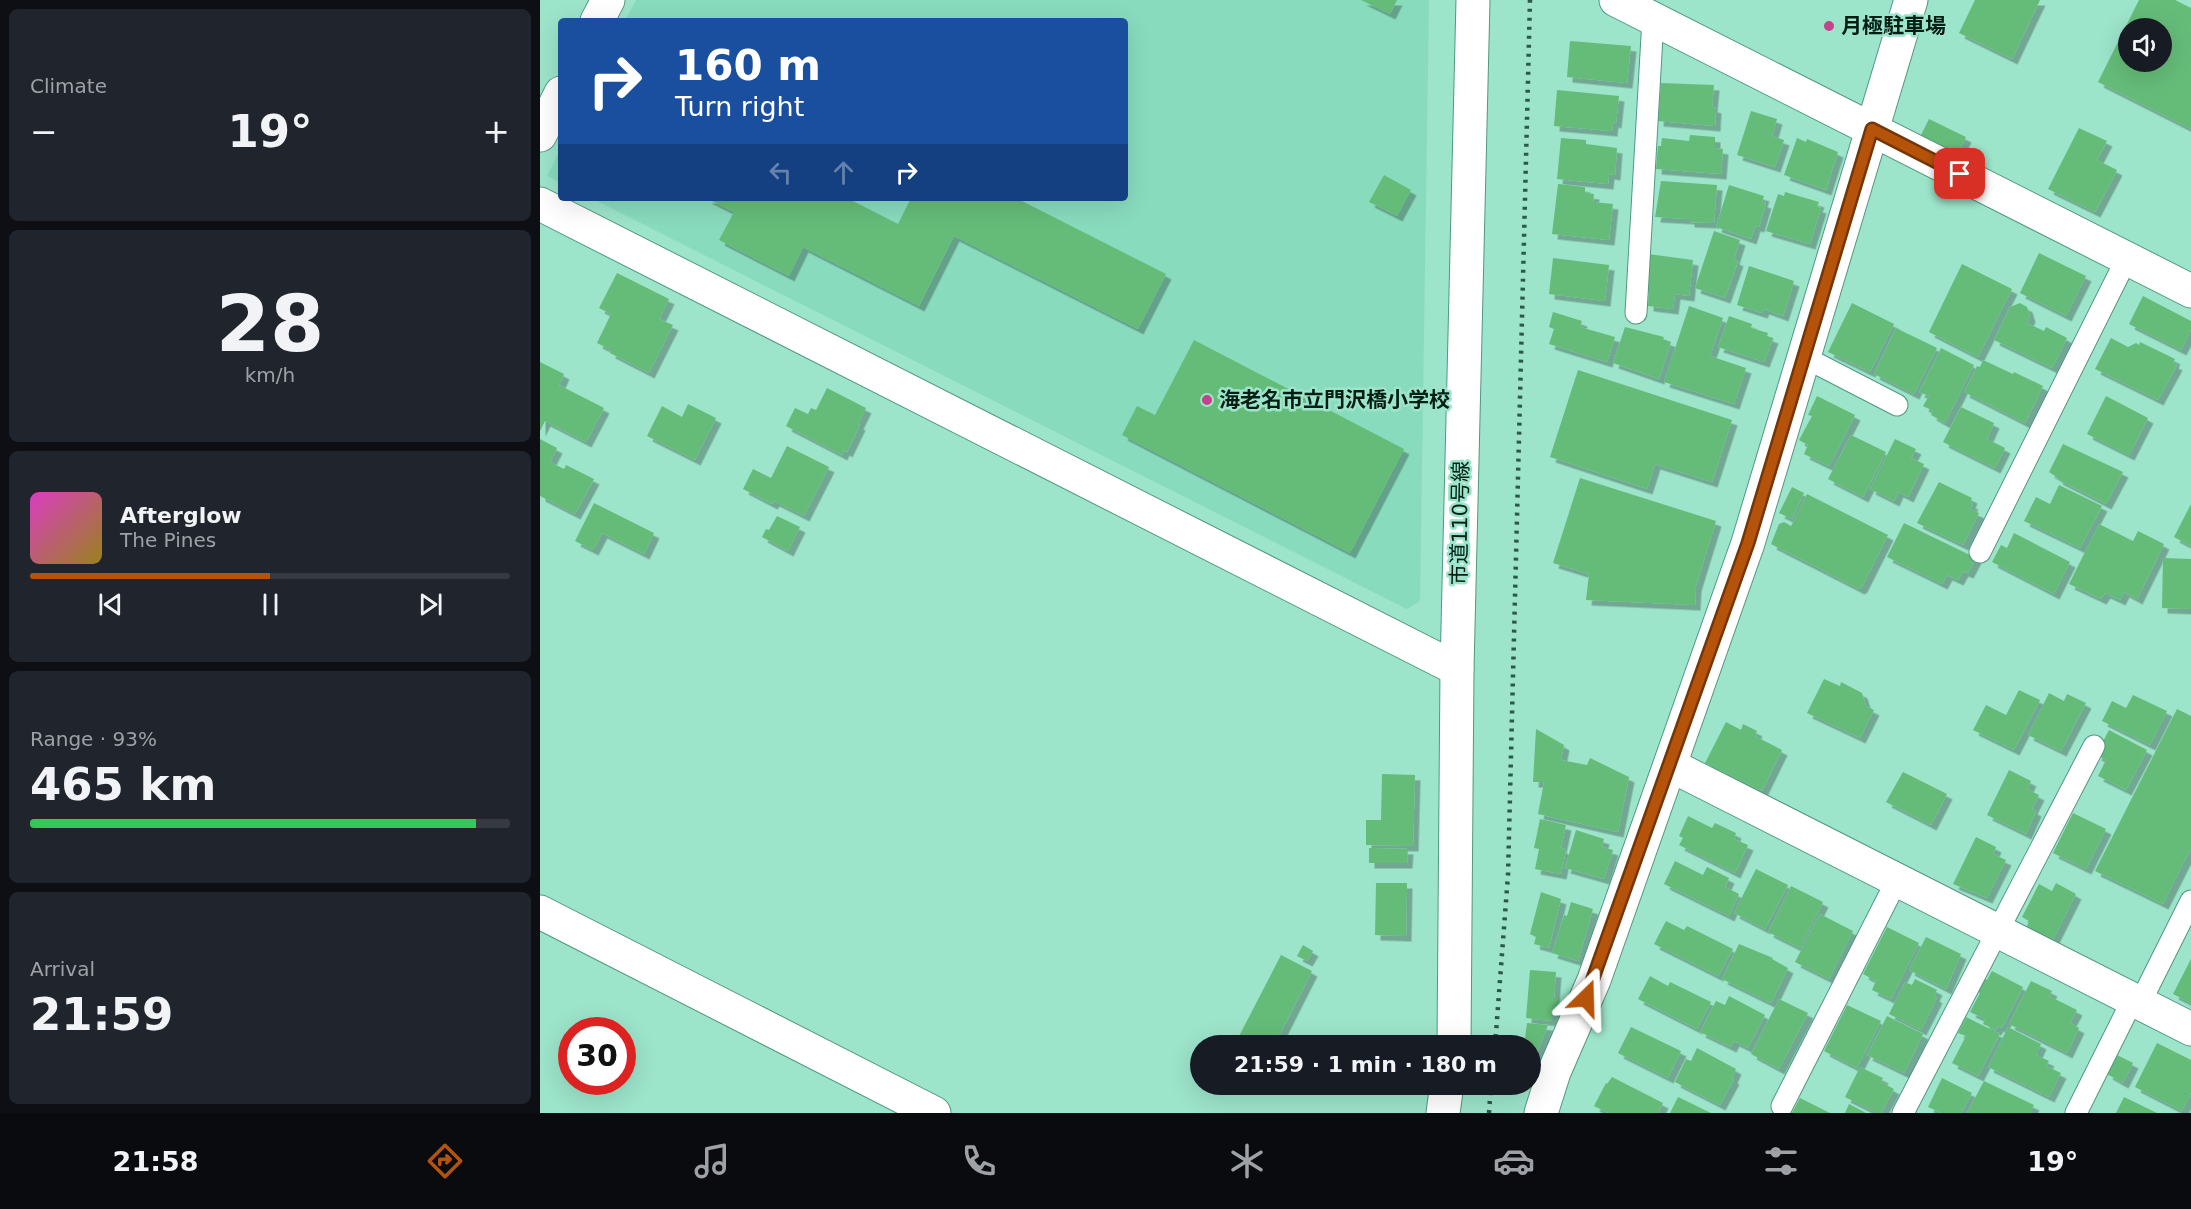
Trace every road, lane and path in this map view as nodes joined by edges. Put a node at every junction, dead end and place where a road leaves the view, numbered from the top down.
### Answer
1 (608, 0) edge
2 (1473, 0) edge
3 (1616, 0) edge
4 (1911, 0) edge
5 (599, 18) edge
6 (1653, 18) junction
7 (558, 99) edge
8 (1872, 129) junction
9 (540, 135) edge
10 (540, 204) edge
11 (2127, 258) junction
12 (2191, 291) edge
13 (1636, 313) dead end
14 (1804, 357) junction
15 (1897, 405) dead end
16 (1980, 552) dead end
17 (1457, 669) junction
18 (2094, 746) dead end
19 (1670, 765) junction
20 (1897, 880) junction
21 (2191, 901) edge
22 (540, 912) edge
23 (1997, 931) junction
24 (2137, 1001) junction
25 (2191, 1029) edge
26 (1454, 1035) edge
27 (1445, 1095) edge
28 (1782, 1106) dead end
29 (934, 1113) edge
30 (1443, 1113) edge
31 (1541, 1113) edge
32 (1903, 1113) edge
33 (2076, 1113) edge

1 - 5 street
2 - 17 street, 市道110号線
3 - 6 street
4 - 8 street
6 - 8 street
6 - 13 lane
7 - 9 street
8 - 11 street
8 - 14 street
10 - 17 street
11 - 12 street
11 - 16 lane
14 - 15 lane
14 - 19 street
17 - 26 street, 市道110号線
18 - 23 lane
19 - 20 street
19 - 31 street
20 - 23 street
20 - 28 lane
21 - 24 lane
22 - 29 street
23 - 24 street
23 - 32 lane
24 - 25 street
24 - 33 lane
27 - 30 street

